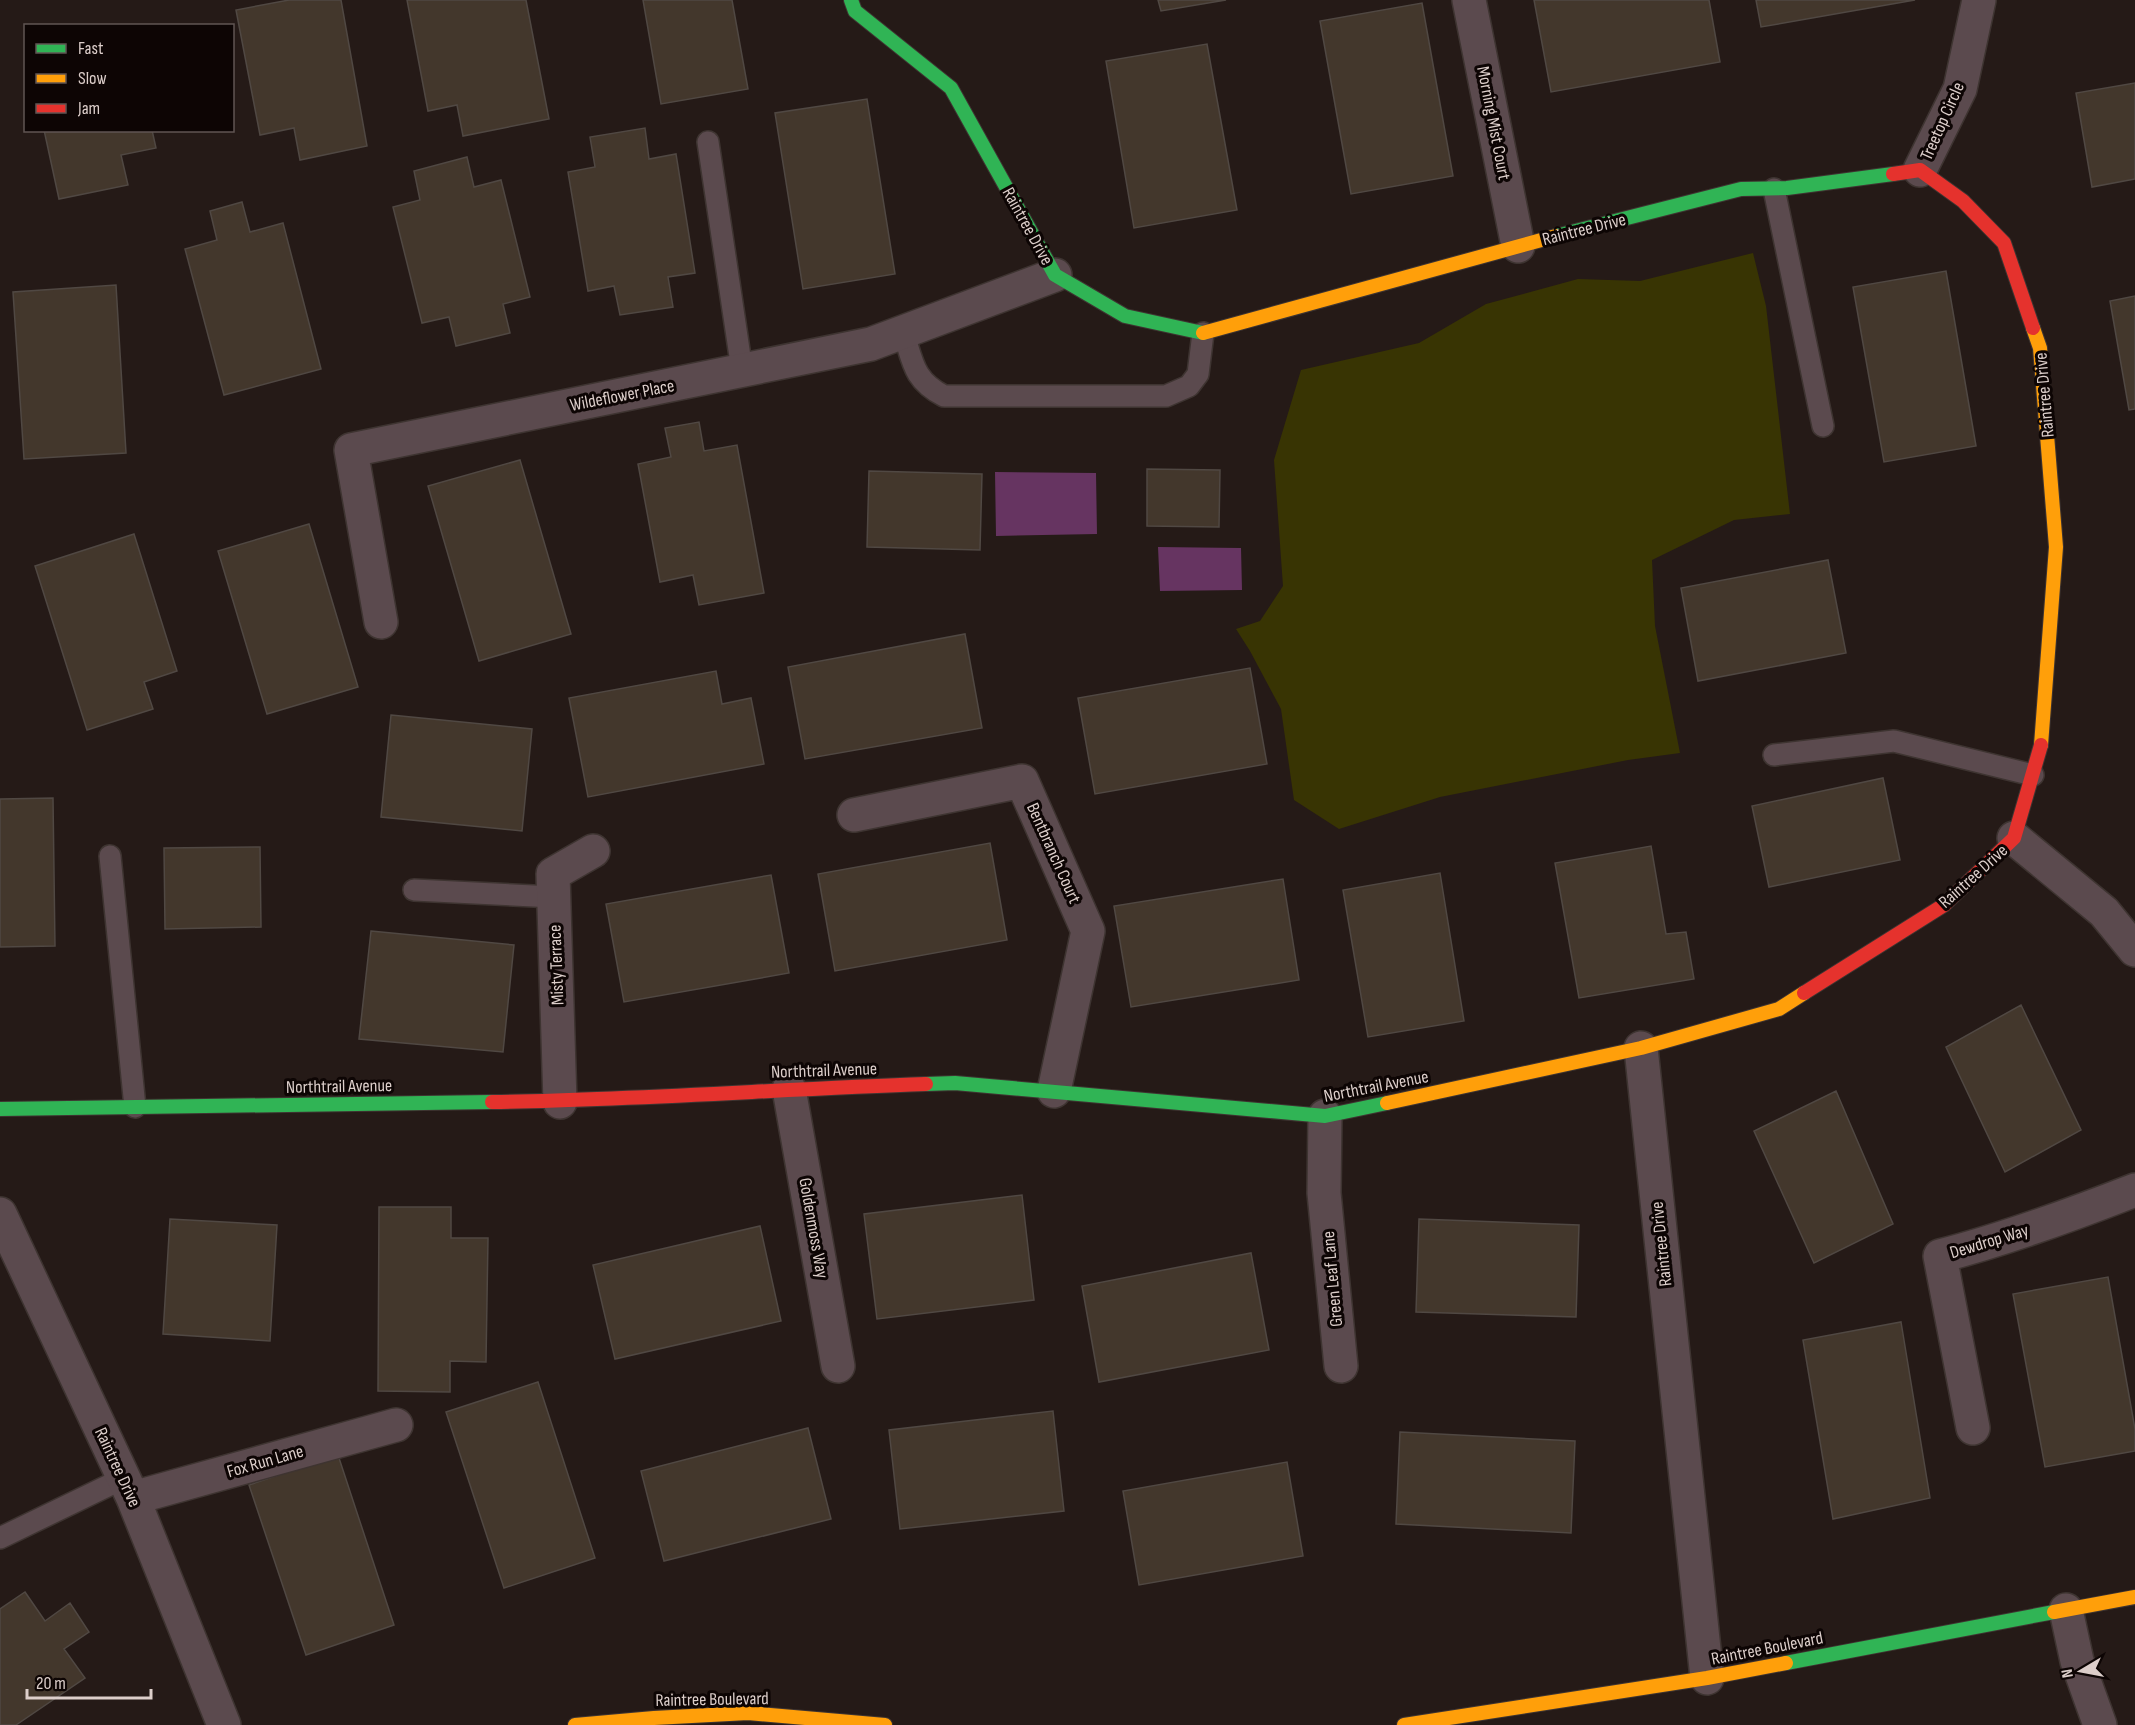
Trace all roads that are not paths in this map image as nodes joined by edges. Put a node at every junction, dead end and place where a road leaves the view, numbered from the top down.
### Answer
1 (851, 0) edge
2 (1469, 0) edge
3 (1979, 0) edge
4 (708, 142) dead end
5 (1920, 170) junction
6 (1774, 189) junction
7 (1518, 246) junction
8 (1055, 274) junction
9 (903, 331) junction
10 (1203, 333) junction
11 (742, 370) junction
12 (1823, 426) dead end
13 (381, 622) dead end
14 (1774, 755) dead end
15 (2033, 775) junction
16 (854, 815) dead end
17 (2014, 838) junction
18 (593, 851) dead end
19 (110, 856) dead end
20 (414, 890) dead end
21 (554, 897) junction
22 (2135, 950) edge
23 (1641, 1048) junction
24 (789, 1089) junction
25 (1054, 1091) junction
26 (560, 1101) junction
27 (135, 1107) junction
28 (0, 1108) edge
29 (1325, 1116) junction
30 (2135, 1190) edge
31 (0, 1214) edge
32 (838, 1366) dead end
33 (1341, 1366) dead end
34 (396, 1425) dead end
35 (1973, 1428) dead end
36 (129, 1488) junction
37 (0, 1538) edge
38 (2135, 1597) edge
39 (2066, 1611) junction
40 (1707, 1678) junction
41 (224, 1725) edge
42 (575, 1725) edge
43 (885, 1725) edge
44 (1404, 1725) edge
45 (2100, 1725) edge

1 - 8 street, Raintree Drive
2 - 7 street, Morning Mist Court
3 - 5 street, Treetop Circle
4 - 11 lane
5 - 6 street, Raintree Drive
5 - 15 street, Raintree Drive
6 - 7 street, Raintree Drive
6 - 12 lane
7 - 10 street, Raintree Drive
8 - 9 street, Wildeflower Place
8 - 10 street, Raintree Drive
9 - 10 lane
9 - 11 street, Wildeflower Place
11 - 13 street, Wildeflower Place
14 - 15 lane
15 - 17 street, Raintree Drive
16 - 25 street, Bentbranch Court
17 - 22 street
17 - 23 street, Raintree Drive
18 - 21 street, Misty Terrace
19 - 27 lane
20 - 21 lane
21 - 26 street, Misty Terrace
23 - 29 street, Northtrail Avenue
23 - 40 street, Raintree Drive
24 - 25 street, Northtrail Avenue
24 - 26 street, Northtrail Avenue
24 - 32 street, Goldenmoss Way
25 - 29 street, Northtrail Avenue
26 - 27 street, Northtrail Avenue
27 - 28 street, Northtrail Avenue
29 - 33 street, Green Leaf Lane
30 - 35 street, Dewdrop Way
31 - 36 street, Raintree Drive
34 - 36 street, Fox Run Lane
36 - 37 lane
36 - 41 street, Raintree Drive
38 - 39 street, Raintree Boulevard
39 - 40 street, Raintree Boulevard
39 - 45 street
40 - 44 street, Raintree Boulevard
42 - 43 street, Raintree Boulevard

